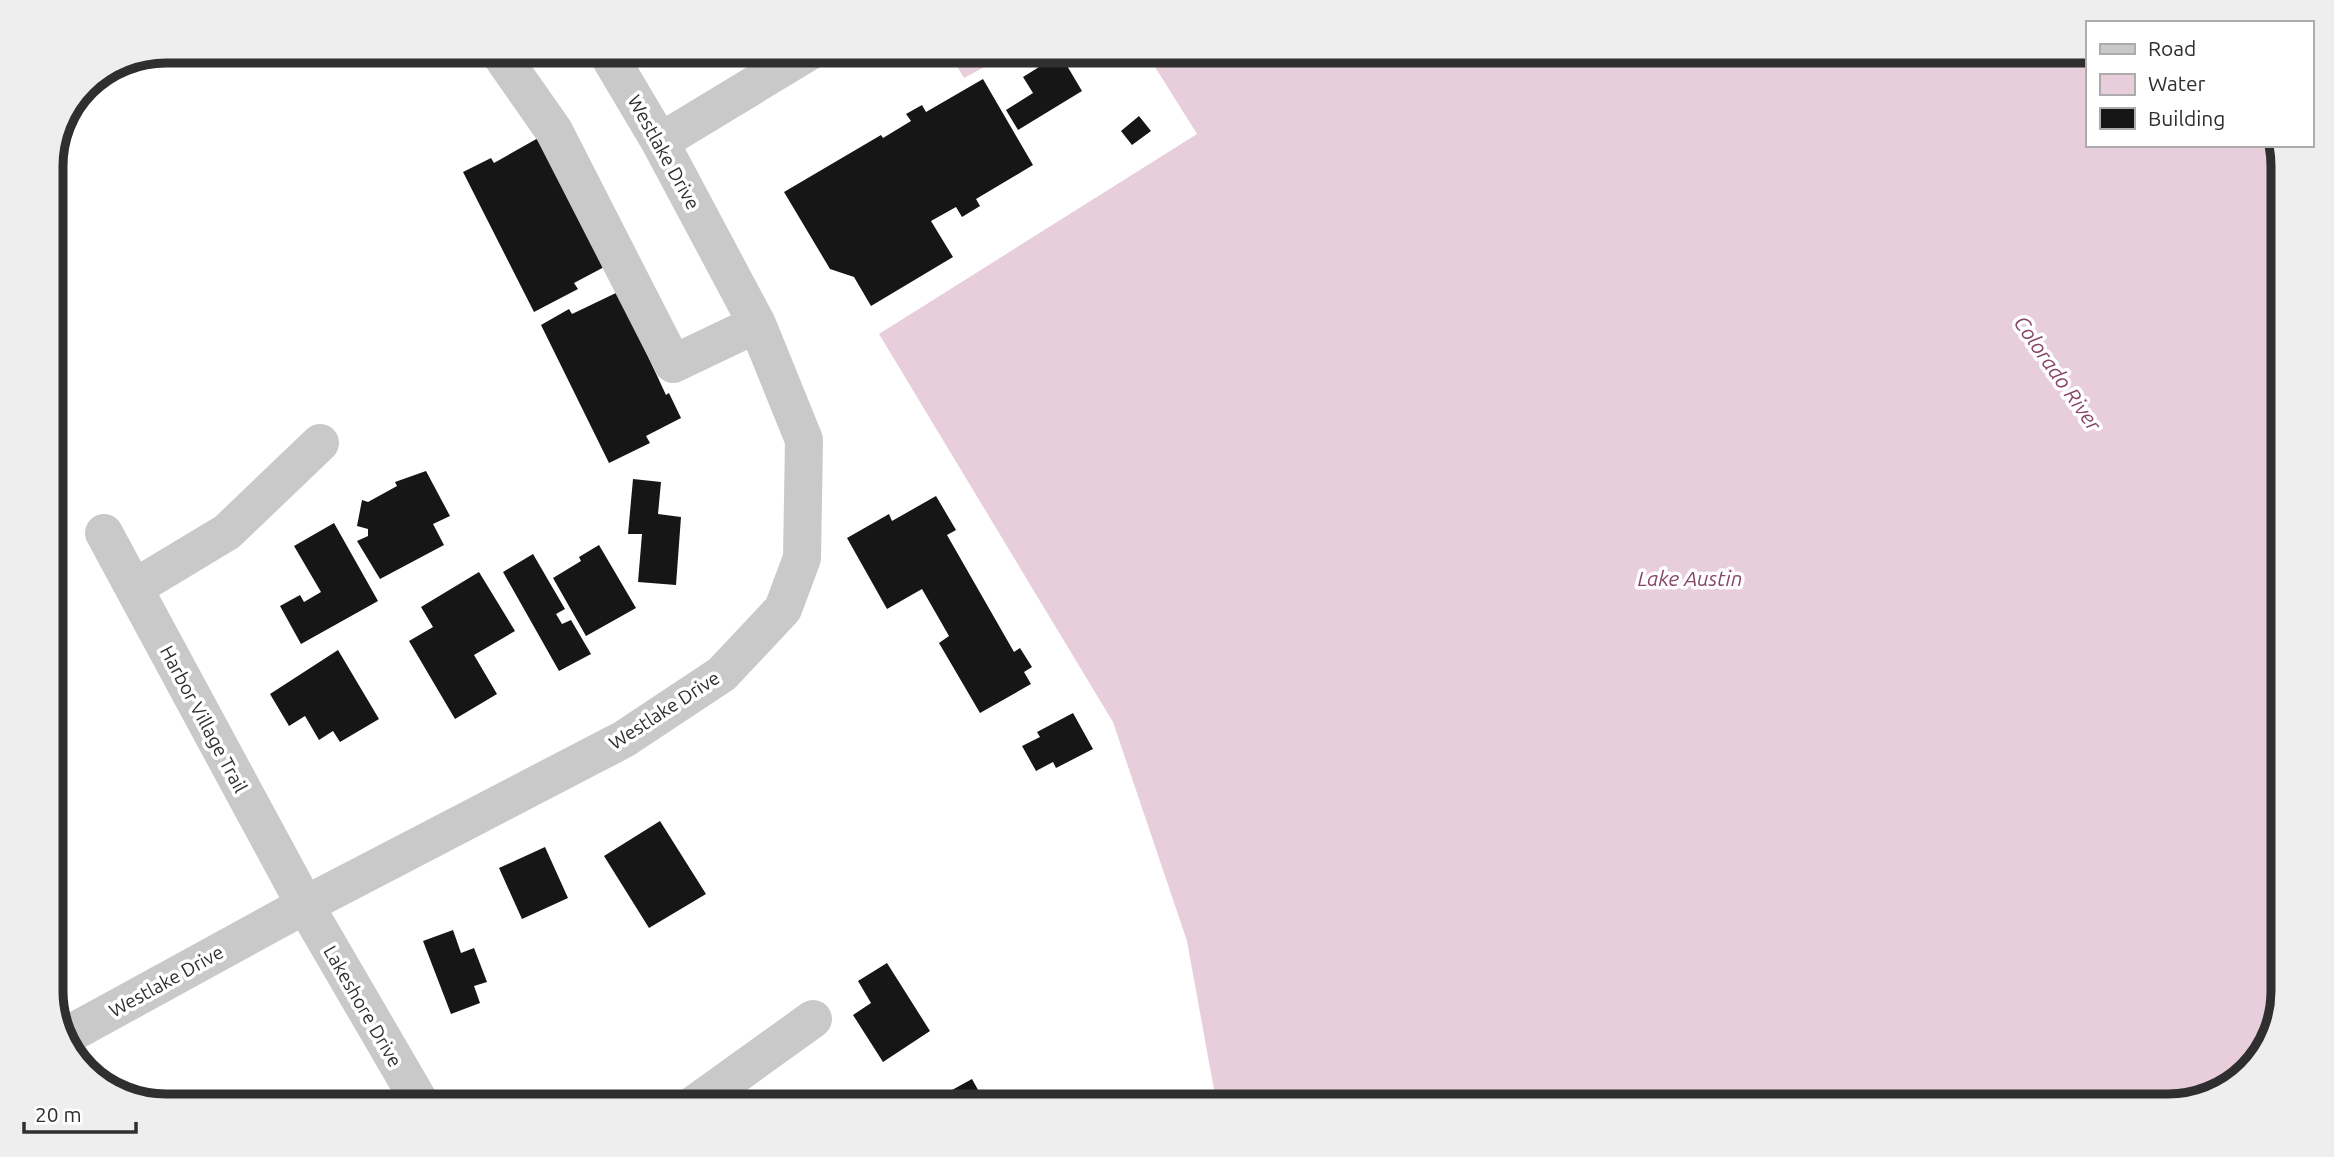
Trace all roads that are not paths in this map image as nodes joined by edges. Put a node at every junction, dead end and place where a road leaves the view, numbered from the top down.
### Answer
1 (506, 63) edge
2 (624, 63) edge
3 (790, 63) edge
4 (660, 142) junction
5 (757, 324) junction
6 (320, 443) dead end
7 (104, 533) dead end
8 (134, 588) junction
9 (305, 905) junction
10 (813, 1019) dead end
11 (72, 1032) edge
12 (415, 1094) edge
13 (709, 1094) edge

1 - 5 street
2 - 4 street, Westlake Drive
3 - 4 street
4 - 5 street, Westlake Drive
5 - 9 street, Westlake Drive
6 - 8 street
7 - 8 street, Harbor Village Trail
8 - 9 street, Harbor Village Trail
9 - 11 street, Westlake Drive
9 - 12 street, Lakeshore Drive
10 - 13 street

